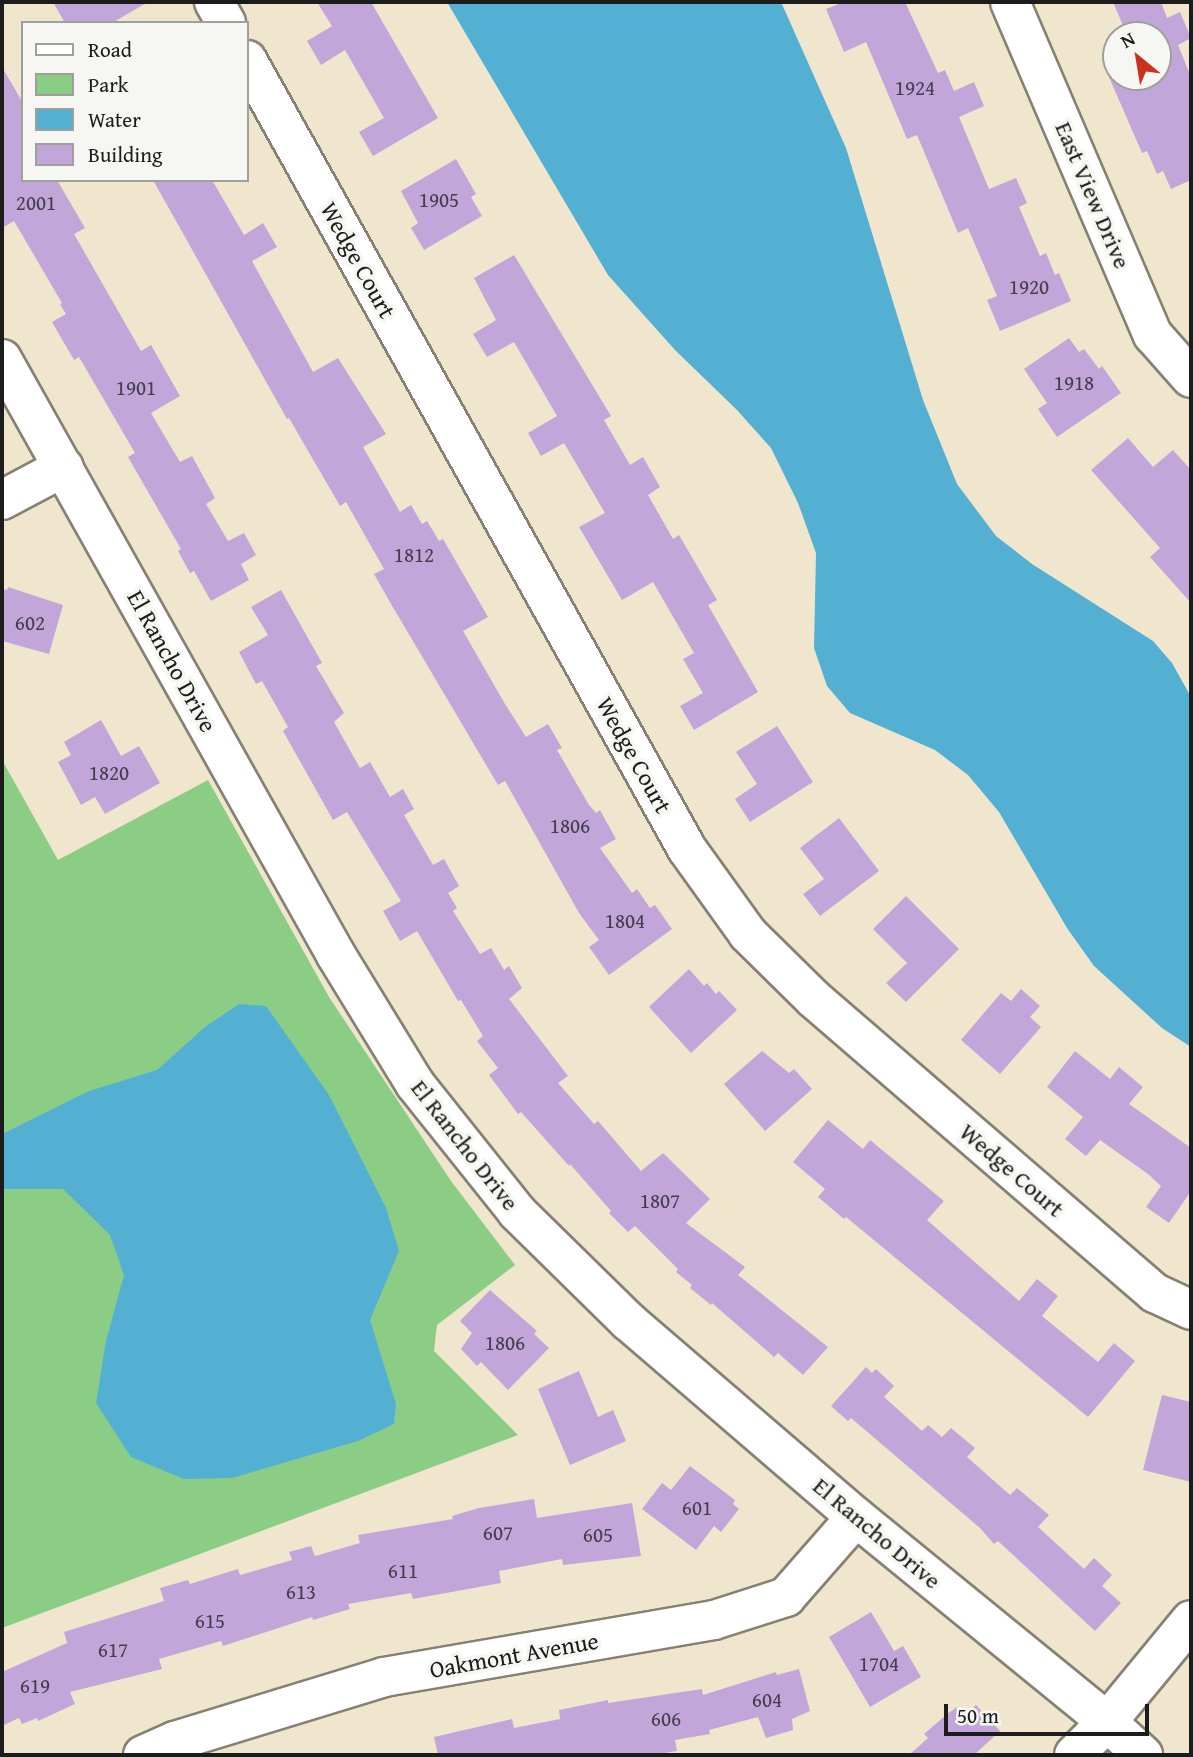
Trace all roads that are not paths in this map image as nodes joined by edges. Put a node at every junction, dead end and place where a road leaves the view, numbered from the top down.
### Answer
1 (214, 2) edge
2 (1010, 2) edge
3 (225, 21) edge
4 (248, 62) edge
5 (2, 359) edge
6 (1191, 378) edge
7 (64, 467) junction
8 (2, 500) edge
9 (1191, 1310) edge
10 (856, 1517) junction
11 (1191, 1620) edge
12 (1107, 1721) junction
13 (143, 1755) edge
14 (1074, 1755) edge
15 (1143, 1755) edge

1 - 3 street
2 - 6 street, East View Drive
4 - 9 street, Wedge Court
5 - 7 street, El Rancho Drive
7 - 8 street
7 - 10 street, El Rancho Drive
10 - 12 street, El Rancho Drive
10 - 13 street, Oakmont Avenue
11 - 12 street
12 - 14 street
12 - 15 street, El Rancho Drive

